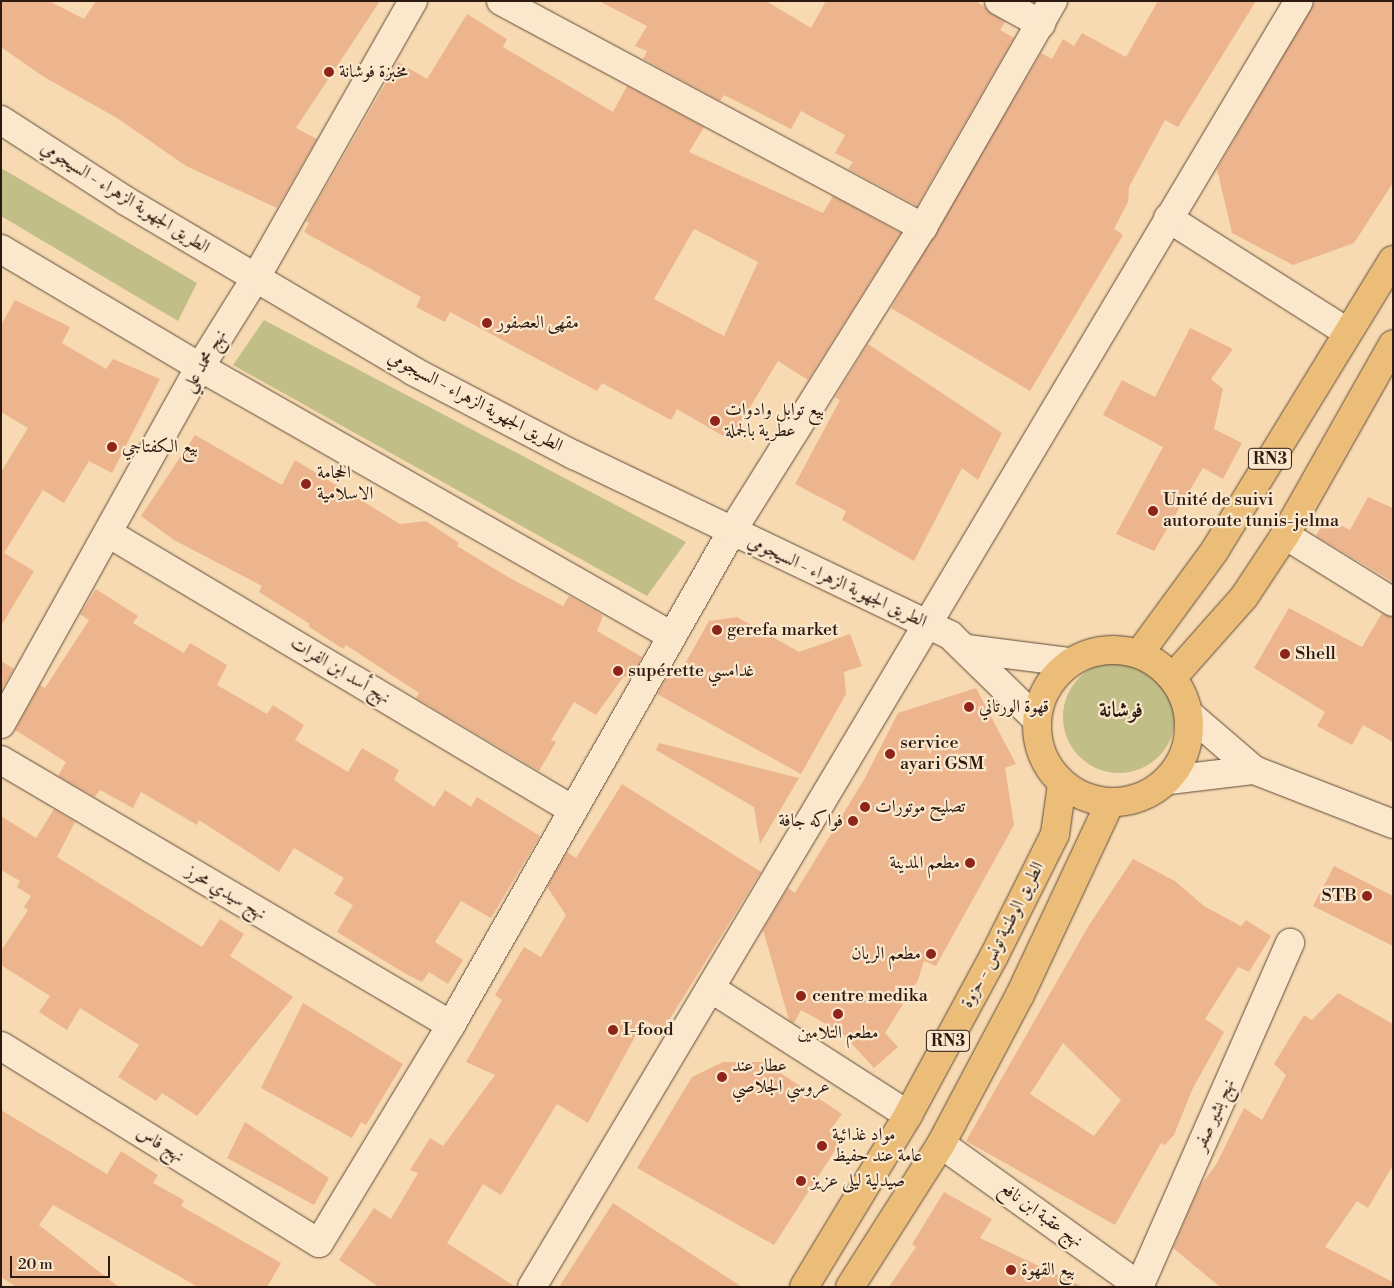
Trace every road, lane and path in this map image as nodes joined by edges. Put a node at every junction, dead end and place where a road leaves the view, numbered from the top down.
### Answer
1 (413, 1) edge
2 (501, 1) edge
3 (1000, 1) edge
4 (1299, 1) edge
5 (1047, 13) edge
6 (1, 120) edge
7 (1168, 218) junction
8 (923, 227) junction
9 (1, 249) edge
10 (1393, 260) edge
11 (255, 279) junction
12 (1347, 332) junction
13 (1393, 344) edge
14 (200, 367) junction
15 (732, 531) junction
16 (108, 533) junction
17 (1286, 535) junction
18 (1393, 602) edge
19 (926, 623) junction
20 (672, 636) junction
21 (967, 649) junction
22 (1138, 654) junction
23 (1070, 662) junction
24 (1173, 677) junction
25 (1189, 714) junction
26 (1036, 719) junction
27 (1, 724) edge
28 (1, 760) edge
29 (1254, 770) junction
30 (1169, 780) junction
31 (1062, 784) junction
32 (1110, 803) junction
33 (572, 810) junction
34 (1393, 824) edge
35 (1290, 943) dead end
36 (712, 989) junction
37 (450, 1025) junction
38 (1, 1046) edge
39 (908, 1115) junction
40 (941, 1144) junction
41 (1139, 1286) edge
42 (532, 1287) edge
43 (804, 1287) edge
44 (850, 1287) edge

1 - 11 street, نهج محمد علي
2 - 8 street
3 - 5 street
4 - 7 street
5 - 8 street
6 - 11 street, الطريق الجهوية الزهراء - السيجومي
7 - 12 street
7 - 19 street
8 - 15 street
9 - 14 street
10 - 12 main road, RN3
11 - 14 street, نهج محمد علي
11 - 15 street, الطريق الجهوية الزهراء - السيجومي
12 - 22 main road, RN3
13 - 17 main road, RN3
14 - 16 street, نهج محمد علي
14 - 20 street
15 - 19 street, الطريق الجهوية الزهراء - السيجومي
15 - 20 street
16 - 27 street, نهج محمد علي
16 - 33 street, نهج أسد ابن الفرات
17 - 18 street
17 - 24 main road, RN3
19 - 21 street, الطريق الجهوية الزهراء - السيجومي
19 - 36 street
20 - 33 street
21 - 23 street, الطريق الجهوية الزهراء - السيجومي
21 - 26 street, الطريق الجهوية الزهراء - السيجومي
22 - 23 main road
22 - 24 main road
23 - 26 main road
24 - 25 main road
25 - 29 street
25 - 30 main road
26 - 31 main road
28 - 37 street, نهج سيدي محرز
29 - 30 street
29 - 34 street
30 - 32 main road
31 - 32 main road
31 - 39 main road, الطريق الوطنية تونس - حزوة / RN3
32 - 40 main road, RN3
33 - 37 street
35 - 41 street, نهج بشير صفر
36 - 39 street
36 - 42 street
37 - 38 street, نهج فاس
39 - 43 main road, الطريق الوطنية تونس - حزوة / RN3
40 - 41 street, نهج عقبة ابن نافع
40 - 44 main road, RN3

